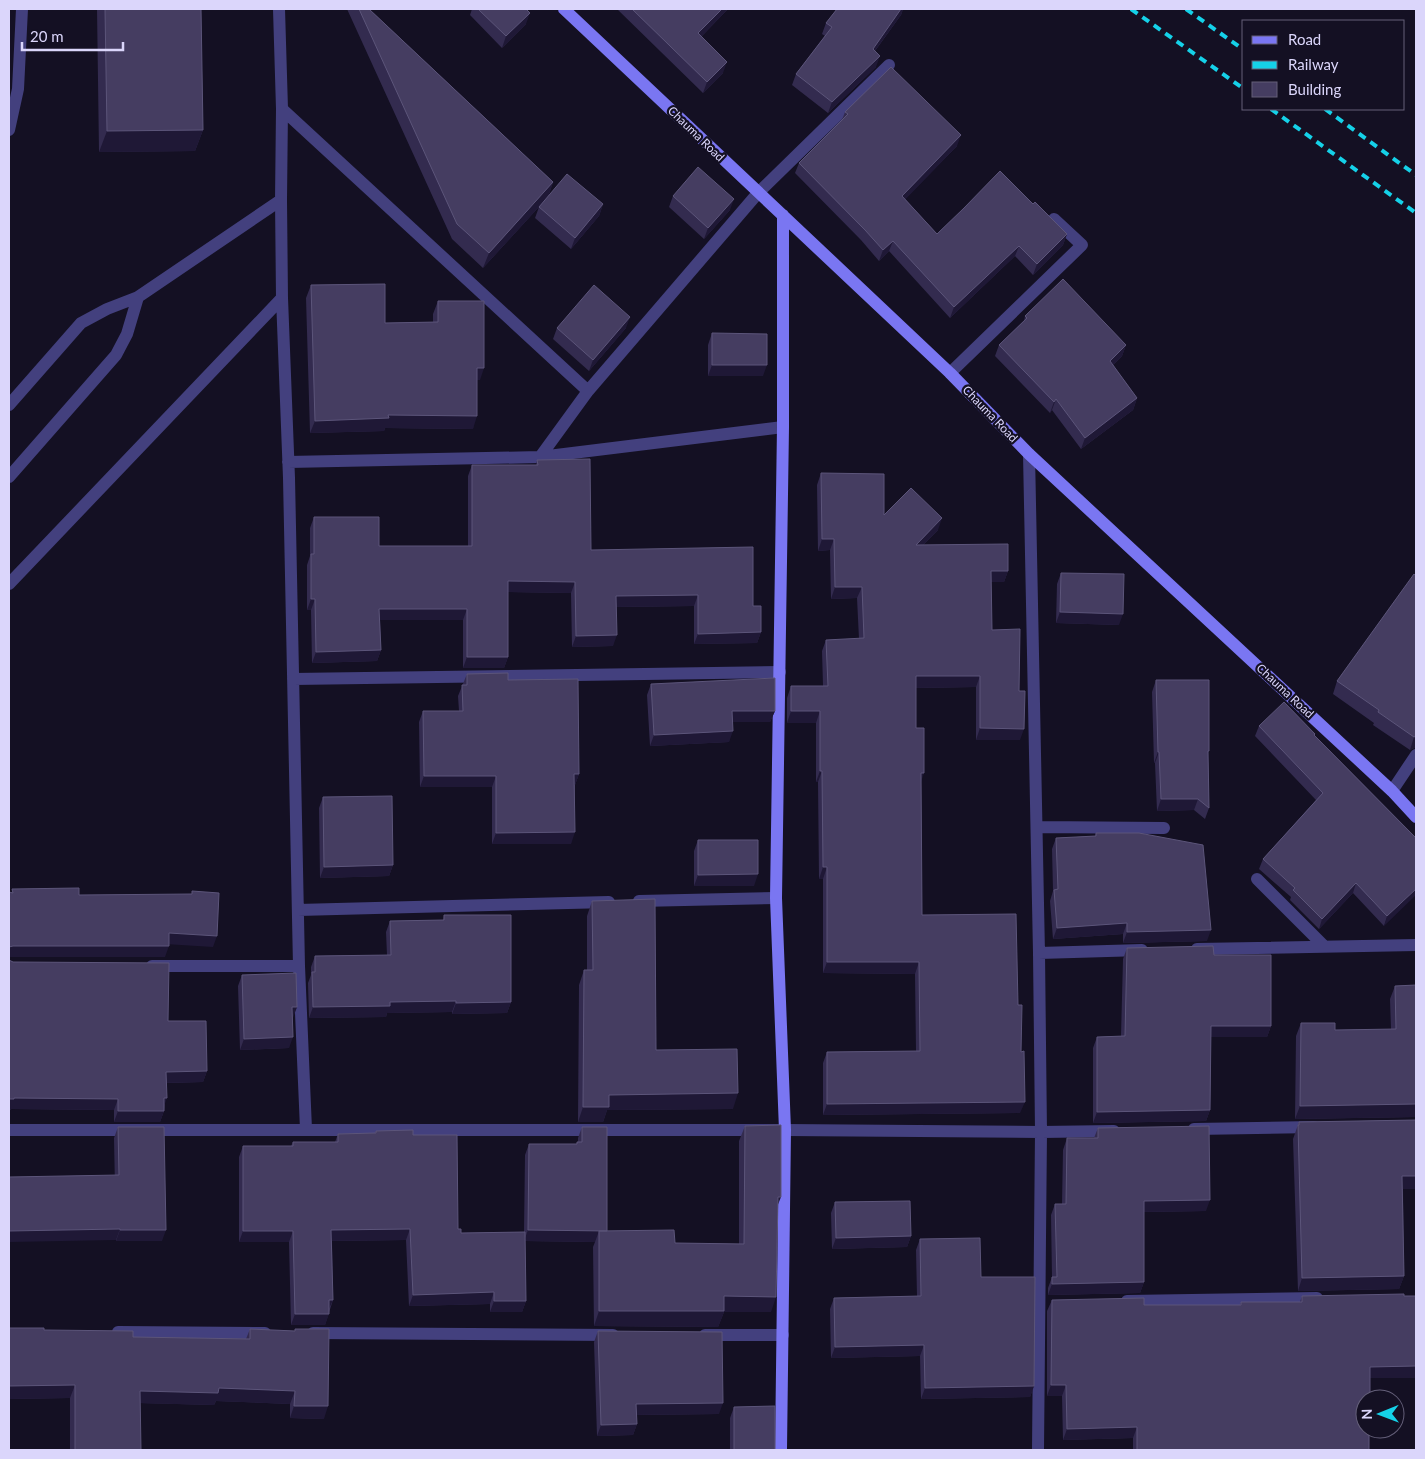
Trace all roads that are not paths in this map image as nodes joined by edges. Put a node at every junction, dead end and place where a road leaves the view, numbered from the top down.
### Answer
1 (22, 9) edge
2 (280, 9) edge
3 (564, 9) edge
4 (889, 65) dead end
5 (282, 109) junction
6 (9, 130) edge
7 (758, 193) junction
8 (281, 200) junction
9 (783, 215) junction
10 (1054, 219) edge
11 (138, 297) junction
12 (282, 298) junction
13 (950, 373) junction
14 (588, 391) junction
15 (9, 405) edge
16 (783, 427) junction
17 (1028, 454) junction
18 (540, 457) junction
19 (288, 462) junction
20 (9, 477) edge
21 (9, 584) edge
22 (780, 672) junction
23 (293, 679) junction
24 (1416, 756) edge
25 (1392, 790) junction
26 (1416, 817) edge
27 (1037, 827) junction
28 (1164, 828) dead end
29 (1257, 879) dead end
30 (776, 898) junction
31 (298, 910) junction
32 (1416, 945) edge
33 (1324, 946) junction
34 (1186, 949) edge
35 (1157, 950) edge
36 (1040, 953) junction
37 (144, 966) edge
38 (300, 966) junction
39 (1327, 1127) edge
40 (9, 1130) edge
41 (306, 1130) junction
42 (785, 1130) junction
43 (1130, 1130) edge
44 (1179, 1130) edge
45 (1041, 1132) junction
46 (1327, 1298) edge
47 (1119, 1302) edge
48 (108, 1332) edge
49 (277, 1333) edge
50 (296, 1333) edge
51 (624, 1335) edge
52 (694, 1335) edge
53 (783, 1336) junction
54 (781, 1450) edge
55 (1038, 1450) edge

1 - 6 street
2 - 5 street
3 - 7 street, Chauma Road
4 - 7 street
5 - 8 street
5 - 14 street
7 - 9 street, Chauma Road
7 - 14 street
8 - 11 street
8 - 12 street
9 - 13 street, Chauma Road
9 - 16 street
10 - 13 street
11 - 15 street
11 - 20 street
12 - 19 street
12 - 21 street
13 - 17 street, Chauma Road
14 - 18 street
16 - 18 street
16 - 22 street
17 - 25 street, Chauma Road
17 - 27 street
18 - 19 street
19 - 23 street
22 - 23 street
22 - 30 street
23 - 31 street
24 - 25 street
25 - 26 street, Chauma Road
27 - 28 street
27 - 36 street
29 - 33 street
30 - 31 street
30 - 42 street
31 - 38 street
32 - 33 street
33 - 34 street
35 - 36 street
36 - 45 street
37 - 38 street
38 - 41 street
39 - 44 street
40 - 41 street
41 - 42 street
42 - 45 street
42 - 53 street
43 - 45 street
45 - 55 street
46 - 47 street
48 - 49 street
50 - 51 street
52 - 53 street
53 - 54 street

